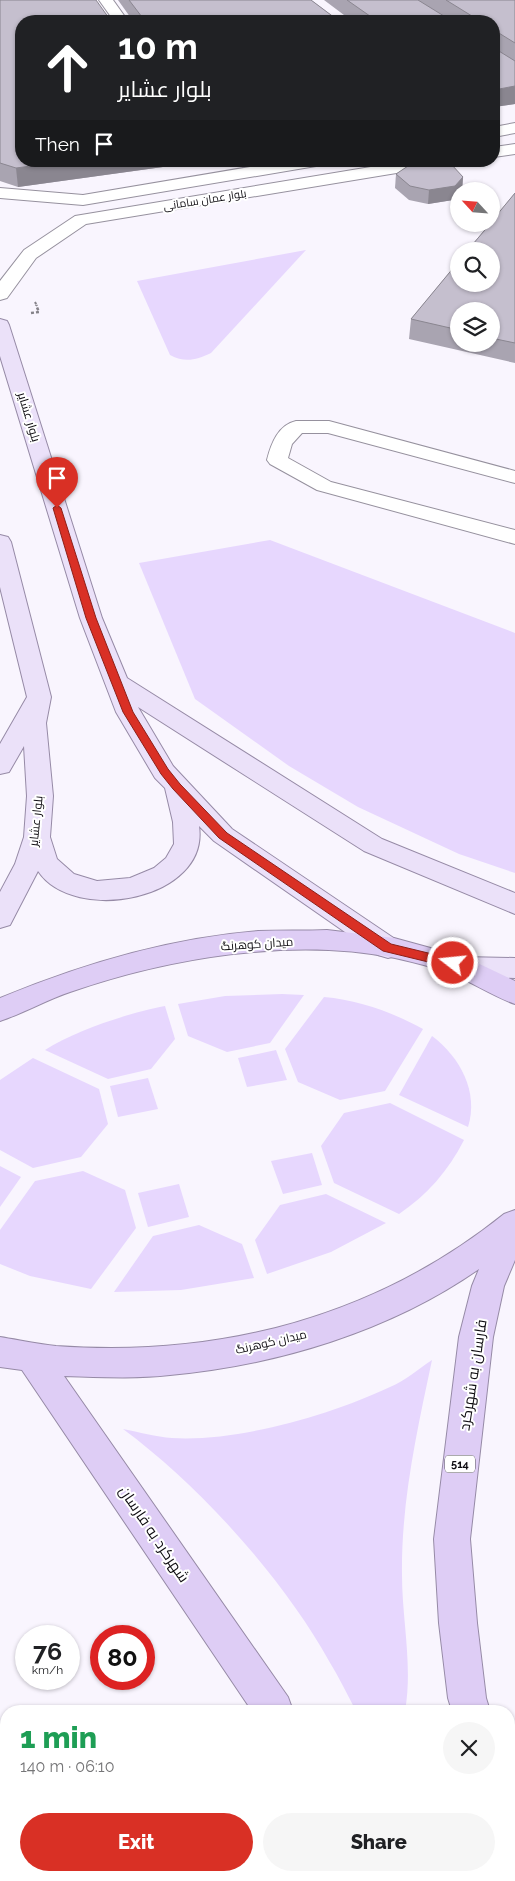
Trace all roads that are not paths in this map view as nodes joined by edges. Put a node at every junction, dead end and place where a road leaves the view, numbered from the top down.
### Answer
1 (106, 0) edge
2 (117, 15) edge
3 (515, 128) edge
4 (500, 131) edge
5 (515, 149) edge
6 (500, 151) edge
7 (224, 167) edge
8 (282, 167) edge
9 (402, 167) edge
10 (230, 176) junction
11 (0, 193) edge
12 (246, 193) junction
13 (0, 294) edge
14 (0, 325) edge
15 (515, 477) edge
16 (515, 537) edge
17 (0, 542) edge
18 (117, 683) junction
19 (39, 697) junction
20 (0, 766) edge
21 (176, 787) junction
22 (37, 837) junction
23 (515, 904) edge
24 (0, 918) edge
25 (388, 948) junction
26 (463, 967) junction
27 (515, 968) edge
28 (515, 993) edge
29 (0, 1010) edge
30 (515, 1223) edge
31 (16, 1355) edge
32 (270, 1705) edge
33 (469, 1705) edge

1 - 2 street
3 - 4 street
5 - 6 street
7 - 10 street
8 - 10 street, بلوار عمان سامانی
9 - 12 street, بلوار عمان سامانی
10 - 11 street, بلوار عمان سامانی
10 - 12 street
12 - 13 street, بلوار عمان سامانی
14 - 18 main road, بلوار عشایر
15 - 16 street
17 - 19 main road, بلوار عشایر
18 - 21 main road, بلوار عشایر
18 - 23 main road
19 - 20 main road
19 - 22 main road, بلوار عشایر
21 - 22 main road
21 - 25 main road, بلوار عشایر
22 - 24 main road, بلوار عشایر
25 - 26 highway, میدان کوهرنگ
25 - 29 highway, میدان کوهرنگ
26 - 27 main road
26 - 28 highway, میدان کوهرنگ
30 - 31 highway, میدان کوهرنگ
30 - 33 highway, فارسان به شهرکرد / 514
31 - 32 highway, شهرکرد به فارسان

